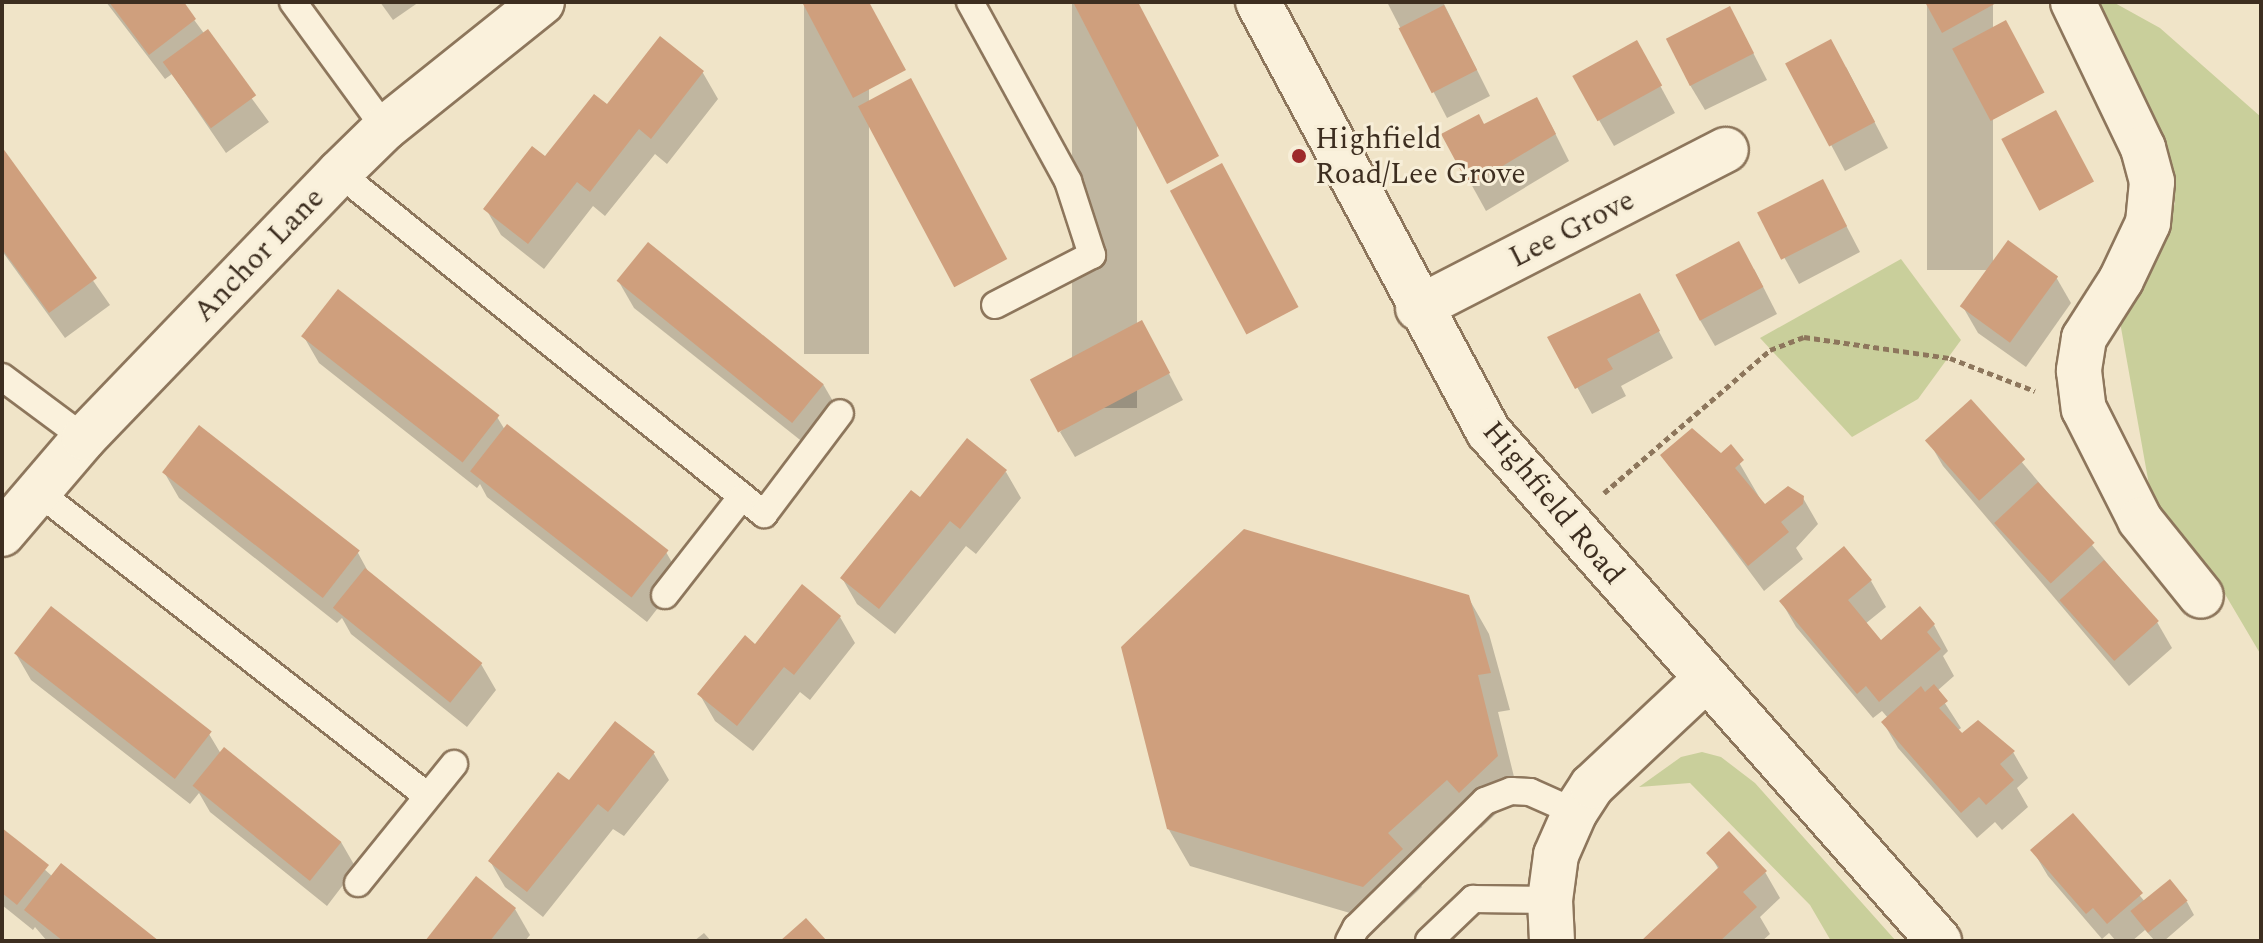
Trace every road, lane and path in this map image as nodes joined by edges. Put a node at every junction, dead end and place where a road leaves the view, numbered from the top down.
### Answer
1 (293, 2) edge
2 (542, 2) edge
3 (970, 2) edge
4 (1258, 2) edge
5 (2073, 2) edge
6 (385, 128) junction
7 (1726, 150) dead end
8 (339, 173) junction
9 (995, 305) dead end
10 (1418, 308) junction
11 (2, 377) edge
12 (2084, 409) junction
13 (840, 413) dead end
14 (84, 438) junction
15 (37, 491) junction
16 (740, 499) junction
17 (1567, 526) junction
18 (2, 534) edge
19 (665, 595) dead end
20 (2201, 596) dead end
21 (1705, 680) junction
22 (454, 764) dead end
23 (427, 796) junction
24 (1575, 812) junction
25 (358, 883) dead end
26 (1551, 921) edge
27 (1349, 941) edge
28 (1429, 941) edge
29 (1939, 941) edge

1 - 6 lane
2 - 6 street, Anchor Lane
3 - 9 lane
4 - 10 street, Highfield Road
5 - 12 street
6 - 8 street, Anchor Lane
7 - 10 street, Lee Grove
8 - 14 street, Anchor Lane
8 - 16 lane
10 - 17 street, Highfield Road
11 - 14 lane
12 - 17 path
12 - 20 street
13 - 16 lane
14 - 15 street, Anchor Lane
15 - 18 street, Anchor Lane
15 - 23 lane
16 - 19 lane
17 - 21 street, Highfield Road
21 - 24 street
21 - 29 street, Highfield Road
22 - 23 lane
23 - 25 lane
24 - 26 street
24 - 27 lane
26 - 28 lane

